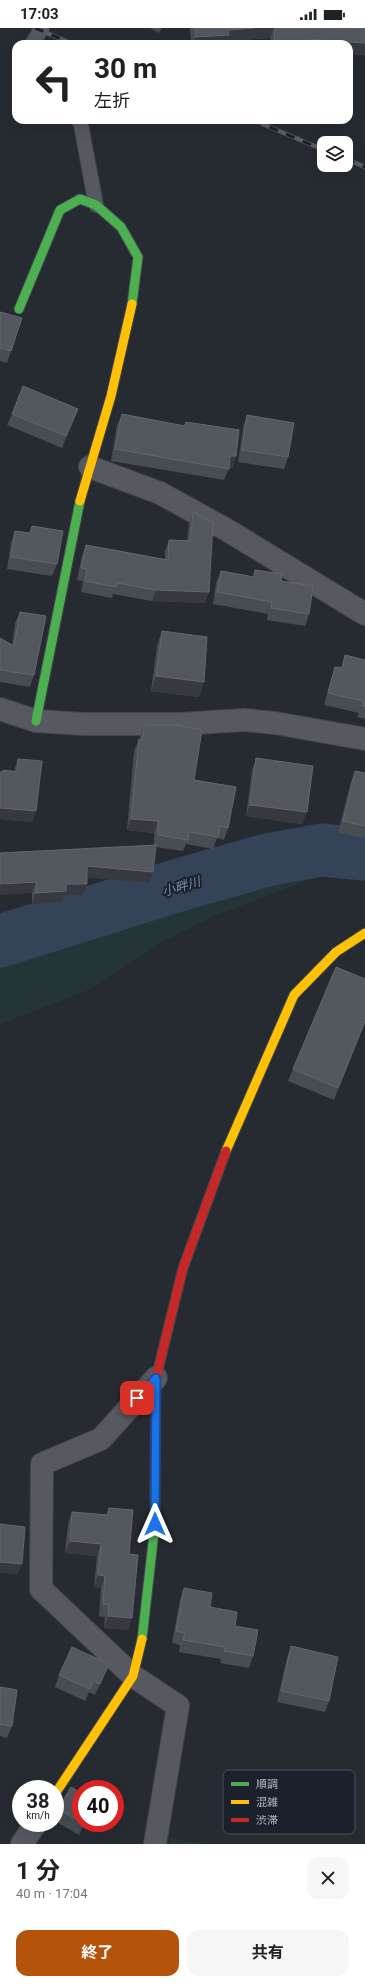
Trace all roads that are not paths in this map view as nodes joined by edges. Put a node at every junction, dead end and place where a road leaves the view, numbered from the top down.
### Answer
1 (42, 28) edge
2 (34, 40) edge
3 (81, 124) edge
4 (96, 205) junction
5 (19, 309) dead end
6 (90, 467) junction
7 (365, 614) edge
8 (0, 709) edge
9 (36, 721) junction
10 (365, 739) edge
11 (365, 933) edge
12 (156, 1378) junction
13 (133, 1676) junction
14 (64, 1780) edge
15 (30, 1832) edge
16 (22, 1844) edge
17 (156, 1844) edge

1 - 2 lane
3 - 4 lane
4 - 5 street
4 - 6 street
6 - 7 street
6 - 9 street
8 - 9 street
9 - 10 street
11 - 12 street
12 - 13 street
12 - 13 street
13 - 14 street
13 - 17 street
15 - 16 street

